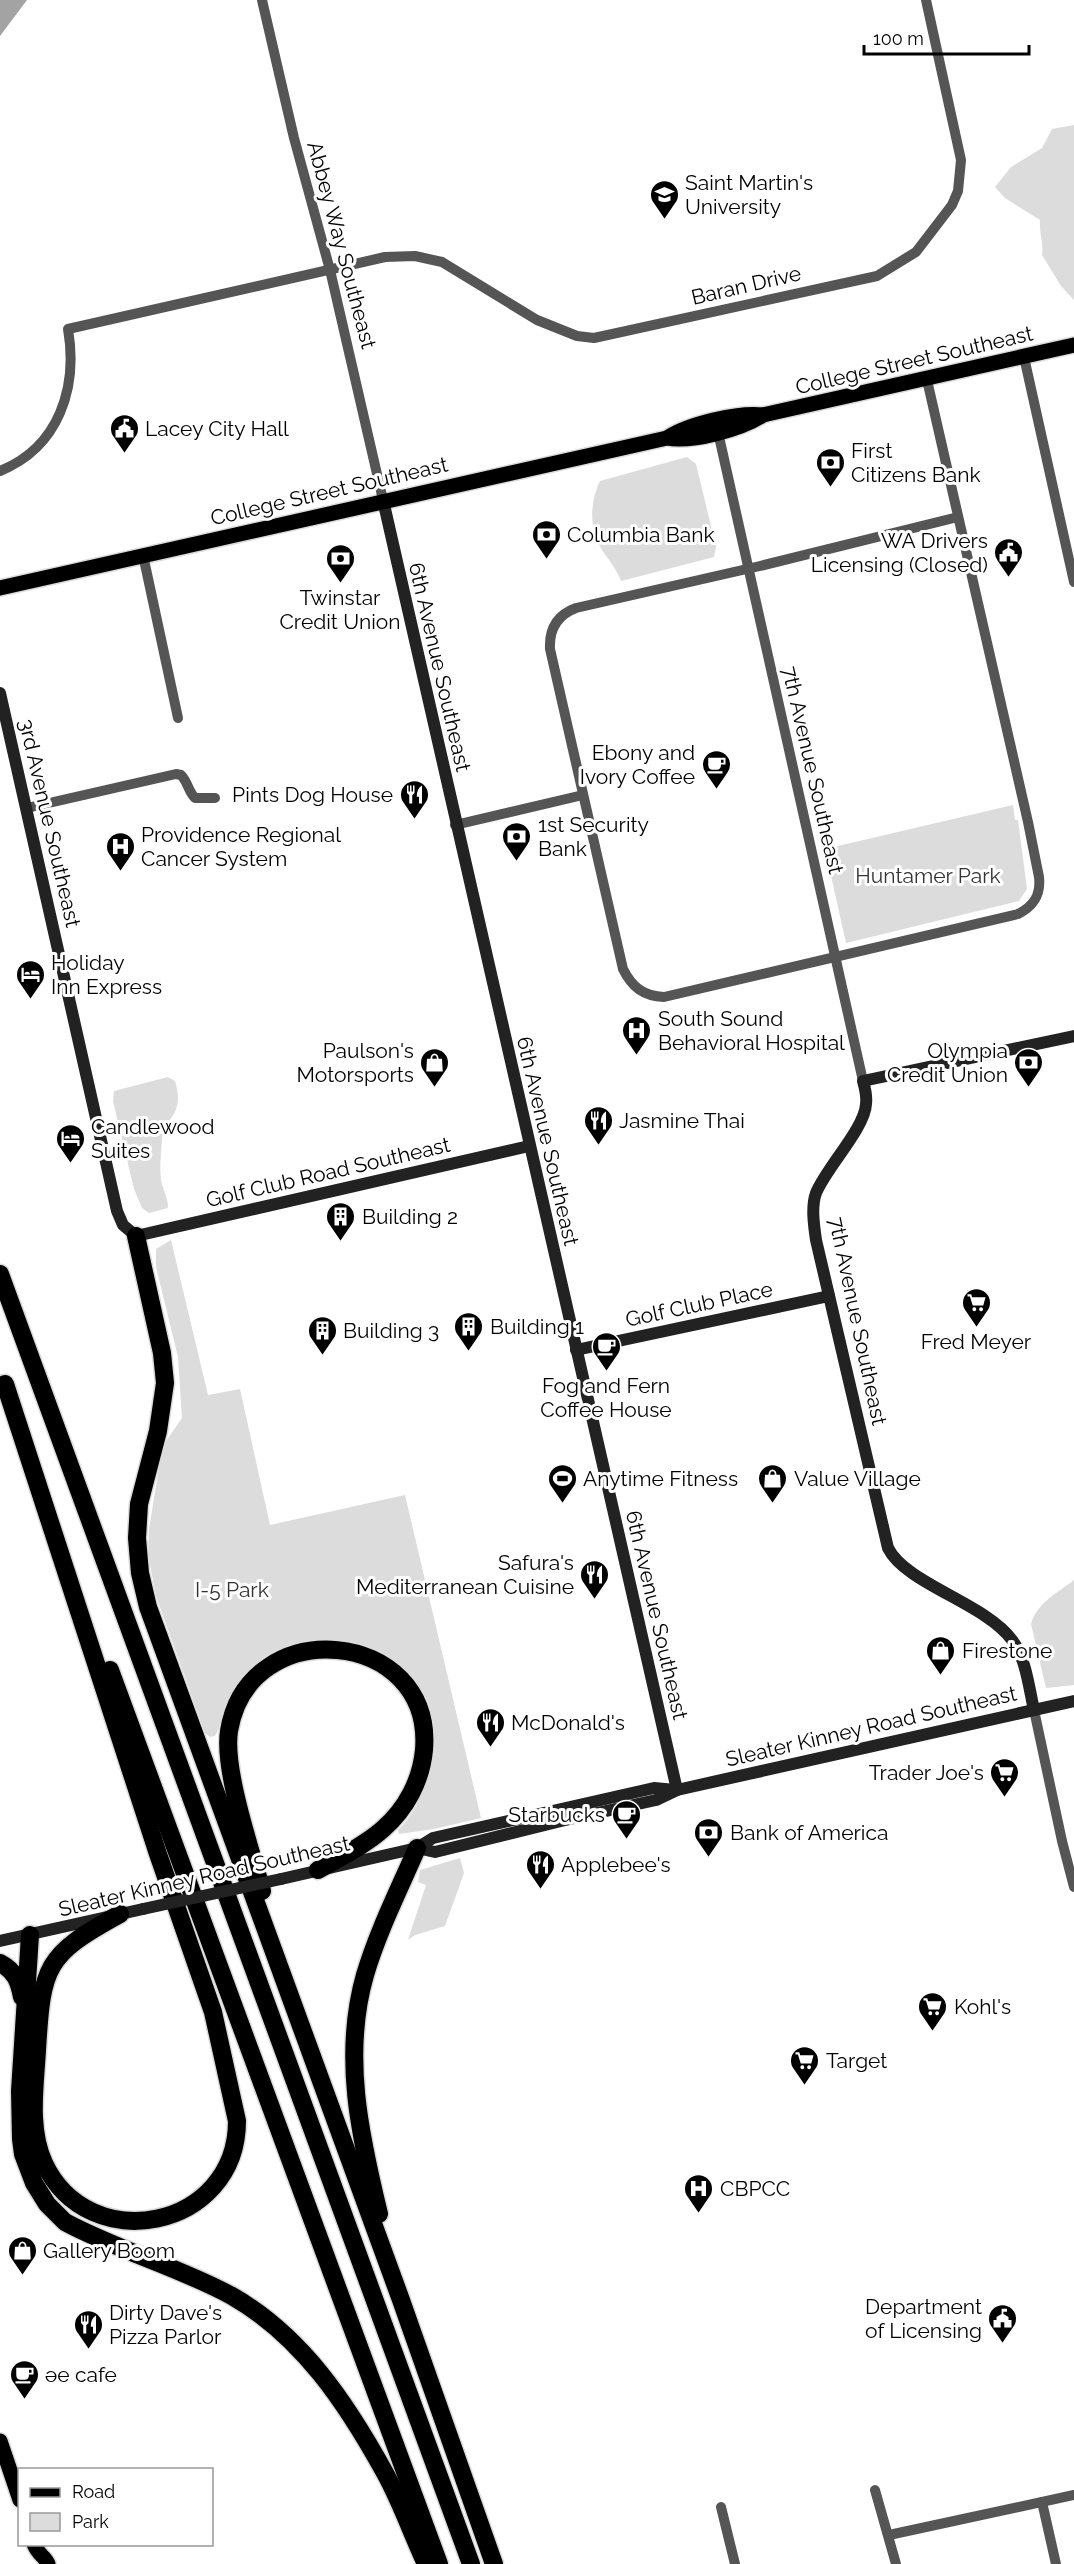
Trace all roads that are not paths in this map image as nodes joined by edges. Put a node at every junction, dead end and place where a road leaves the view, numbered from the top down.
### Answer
1 (262, 0) edge
2 (926, 0) edge
3 (330, 270) junction
4 (1074, 345) edge
5 (1024, 357) junction
6 (927, 380) junction
7 (763, 415) junction
8 (718, 432) junction
9 (667, 438) junction
10 (0, 471) edge
11 (383, 500) junction
12 (958, 517) junction
13 (143, 555) junction
14 (747, 568) junction
15 (1074, 582) edge
16 (0, 588) edge
17 (0, 693) edge
18 (178, 718) dead end
19 (583, 795) junction
20 (215, 798) dead end
21 (27, 808) junction
22 (455, 825) junction
23 (836, 958) junction
24 (1074, 1036) edge
25 (863, 1081) junction
26 (529, 1146) junction
27 (136, 1236) junction
28 (0, 1274) edge
29 (830, 1296) junction
30 (576, 1350) junction
31 (2, 1377) edge
32 (1074, 1701) edge
33 (1034, 1710) junction
34 (677, 1790) junction
35 (417, 1848) junction
36 (318, 1870) junction
37 (1074, 1887) edge
38 (120, 1914) junction
39 (30, 1935) junction
40 (0, 1941) edge
41 (0, 1963) edge
42 (290, 1997) junction
43 (24, 2004) junction
44 (401, 2300) junction
45 (0, 2441) edge
46 (875, 2490) dead end
47 (18, 2494) edge
48 (1074, 2495) edge
49 (1042, 2502) junction
50 (721, 2507) dead end
51 (889, 2535) junction
52 (426, 2564) edge
53 (439, 2564) edge
54 (471, 2564) edge
55 (494, 2564) edge
56 (735, 2564) edge
57 (896, 2564) edge
58 (1056, 2564) edge

1 - 3 street, Abbey Way Southeast
2 - 3 street, Baran Drive
3 - 10 street
3 - 11 street, Abbey Way Southeast
4 - 5 main road, College Street Southeast
5 - 6 main road, College Street Southeast
5 - 15 street
6 - 7 main road, College Street Southeast
6 - 12 street
7 - 8 main road, College Street Southeast
7 - 9 main road, College Street Southeast
8 - 9 main road, College Street Southeast
8 - 14 street, 7th Avenue Southeast
9 - 11 main road, College Street Southeast
11 - 13 main road, College Street Southeast
11 - 22 street, 6th Avenue Southeast
12 - 14 street
12 - 23 street
13 - 16 main road, College Street Southeast
13 - 18 street
14 - 19 street
14 - 23 street, 7th Avenue Southeast
17 - 21 street, 3rd Avenue Southeast
19 - 22 street
19 - 23 street
20 - 21 street
21 - 27 street, 3rd Avenue Southeast
22 - 26 street, 6th Avenue Southeast
23 - 25 street, 7th Avenue Southeast
24 - 25 street
25 - 29 street, 7th Avenue Southeast
26 - 27 street, Golf Club Road Southeast
26 - 30 street, 6th Avenue Southeast
27 - 42 highway
28 - 54 highway
29 - 30 street, Golf Club Place
29 - 33 street, 7th Avenue Southeast
30 - 34 street, 6th Avenue Southeast
31 - 38 highway
31 - 53 highway
32 - 33 street, Sleater Kinney Road Southeast
33 - 34 street, Sleater Kinney Road Southeast
33 - 37 street, 7th Avenue Southeast
34 - 35 street, Sleater Kinney Road Southeast
34 - 35 street, Sleater Kinney Road Southeast
35 - 36 street, Sleater Kinney Road Southeast
35 - 44 highway
36 - 38 street, Sleater Kinney Road Southeast, bridge
36 - 42 highway
38 - 39 street, Sleater Kinney Road Southeast
39 - 40 street, Sleater Kinney Road Southeast
39 - 43 highway
41 - 43 highway
42 - 44 highway
43 - 52 highway
44 - 55 highway
45 - 47 main road
46 - 51 street
48 - 49 street
49 - 51 street
49 - 58 street
50 - 56 street
51 - 57 street

